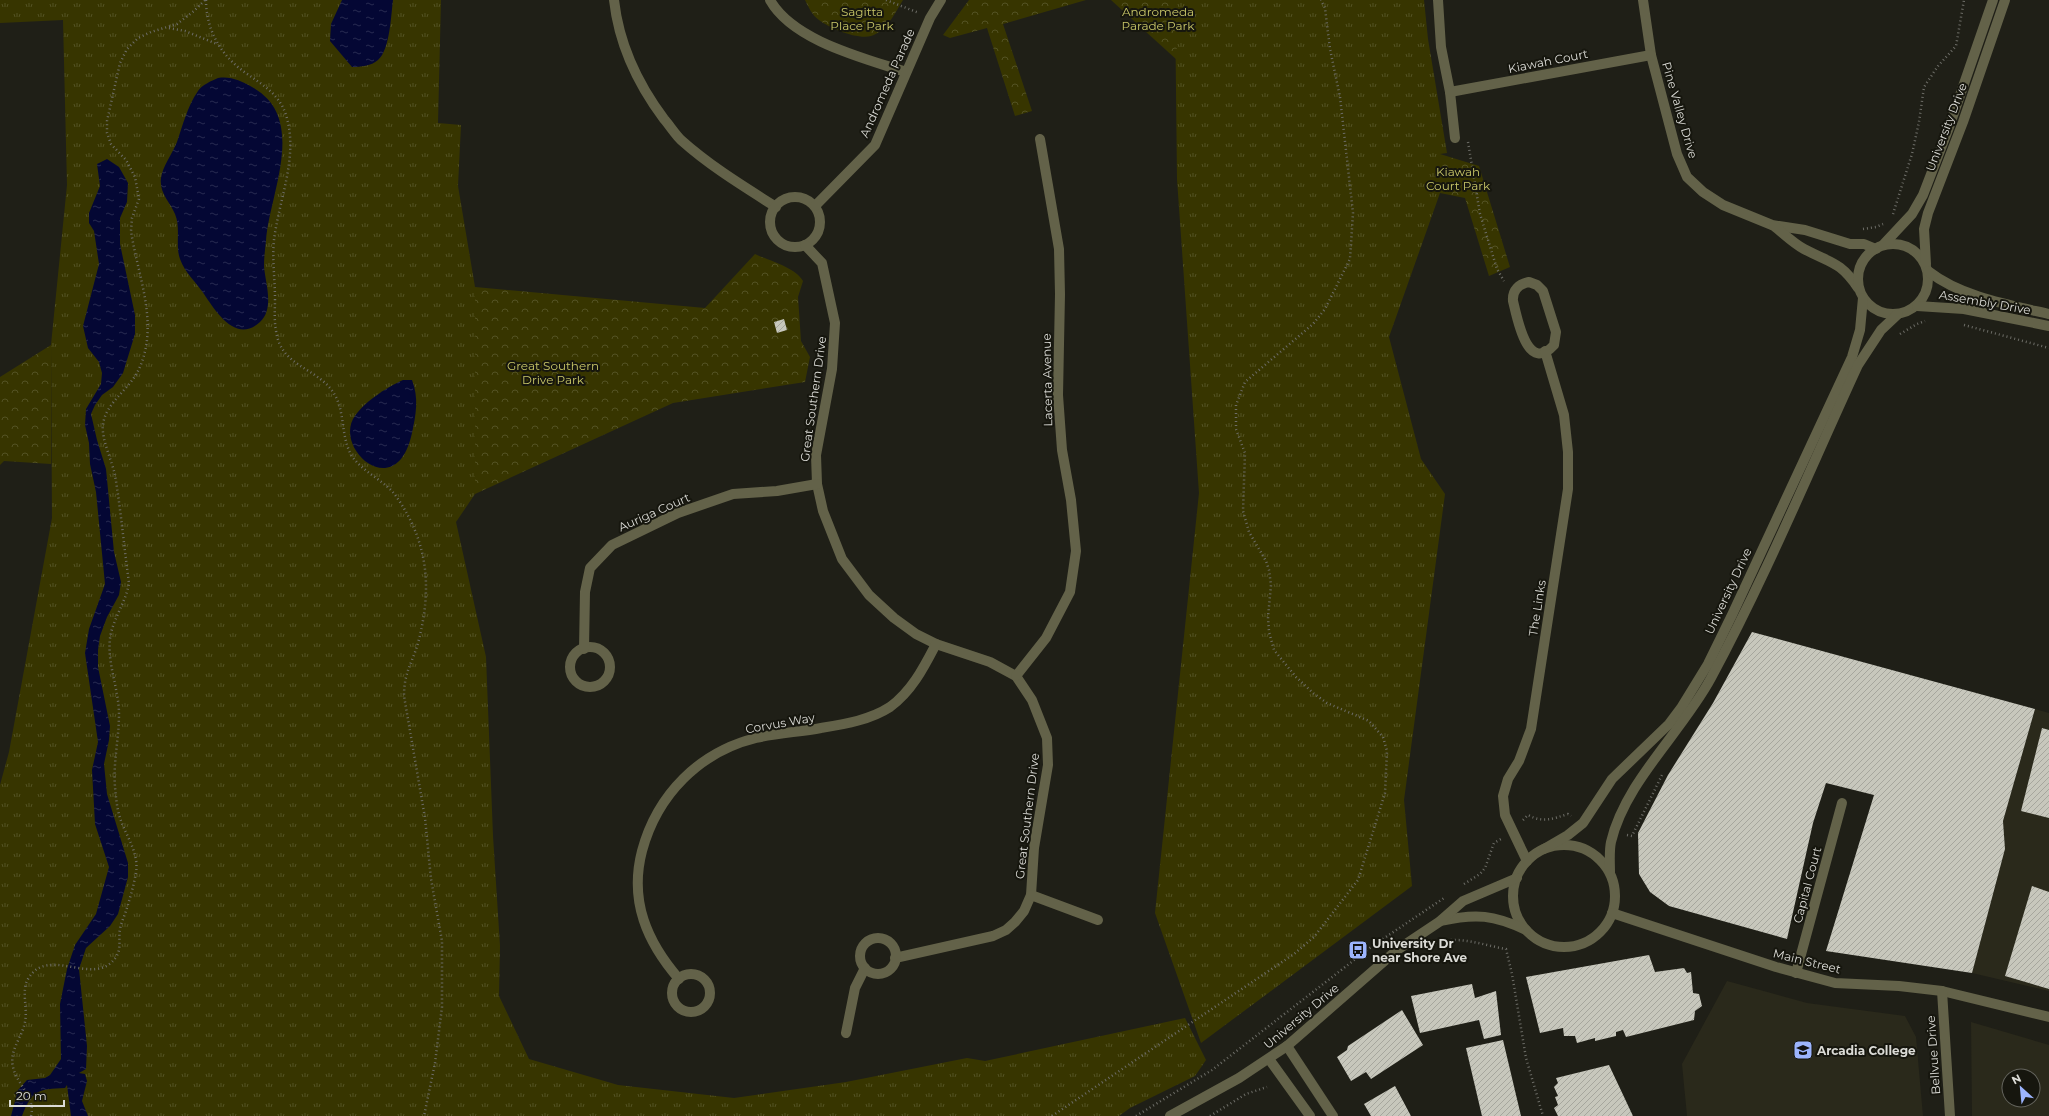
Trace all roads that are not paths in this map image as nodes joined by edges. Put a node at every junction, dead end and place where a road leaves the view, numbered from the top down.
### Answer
1 (614, 0) edge
2 (770, 0) edge
3 (941, 0) edge
4 (1438, 0) edge
5 (1643, 0) edge
6 (1993, 0) edge
7 (2005, 0) edge
8 (1651, 55) junction
9 (906, 72) junction
10 (1450, 92) junction
11 (1455, 138) dead end
12 (1040, 139) dead end
13 (815, 206) junction
14 (776, 207) junction
15 (1772, 225) junction
16 (805, 245) junction
17 (1879, 247) junction
18 (1927, 267) junction
19 (1861, 294) junction
20 (1917, 306) junction
21 (1898, 314) junction
22 (2049, 314) edge
23 (2049, 326) edge
24 (1545, 352) junction
25 (817, 484) junction
26 (936, 644) junction
27 (584, 648) dead end
28 (1016, 676) junction
29 (1842, 803) dead end
30 (1544, 850) junction
31 (1527, 861) junction
32 (1610, 872) junction
33 (1517, 878) junction
34 (1031, 895) junction
35 (1612, 913) junction
36 (1098, 920) dead end
37 (1439, 922) junction
38 (1527, 930) junction
39 (895, 958) junction
40 (864, 968) junction
41 (1796, 973) junction
42 (679, 979) dead end
43 (1942, 991) junction
44 (2049, 1017) edge
45 (846, 1033) dead end
46 (1287, 1046) junction
47 (1269, 1059) junction
48 (1170, 1116) edge
49 (1310, 1116) edge
50 (1333, 1116) edge
51 (1950, 1116) edge

1 - 14 street
2 - 9 street
3 - 9 street, Andromeda Parade
4 - 10 street
5 - 8 street, Pine Valley Drive
6 - 17 street, University Drive
7 - 18 street, University Drive
8 - 10 street, Kiawah Court
8 - 15 street, Pine Valley Drive
9 - 13 street, Andromeda Parade
10 - 11 street
12 - 28 street, Lacerta Avenue
13 - 14 street
13 - 16 street
14 - 16 street
15 - 17 street, Pine Valley Drive
15 - 19 street, Pine Valley Drive
16 - 25 street, Great Southern Drive
17 - 18 street
17 - 19 street
18 - 20 street
18 - 22 street, Assembly Drive
19 - 21 street
19 - 30 street, University Drive
20 - 21 street
20 - 23 street, Assembly Drive
21 - 32 street, University Drive
24 - 24 street
24 - 31 street, The Links
25 - 26 street, Great Southern Drive
25 - 27 street, Auriga Court
26 - 28 street, Great Southern Drive
26 - 42 street, Corvus Way
28 - 34 street, Great Southern Drive
29 - 41 street, Capital Court
30 - 31 street
30 - 32 street
31 - 33 street
32 - 35 street
33 - 37 street, University Drive
33 - 38 street
34 - 36 street
34 - 39 street, Great Southern Drive
35 - 38 street
35 - 41 street, Main Street
37 - 38 street, University Drive
37 - 46 street, University Drive
39 - 40 street
39 - 40 street
40 - 45 street
41 - 43 street, Main Street
43 - 44 street, Main Street
43 - 51 street, Bellvue Drive
46 - 47 street, University Drive
46 - 50 street
47 - 48 street, University Drive
47 - 49 street

